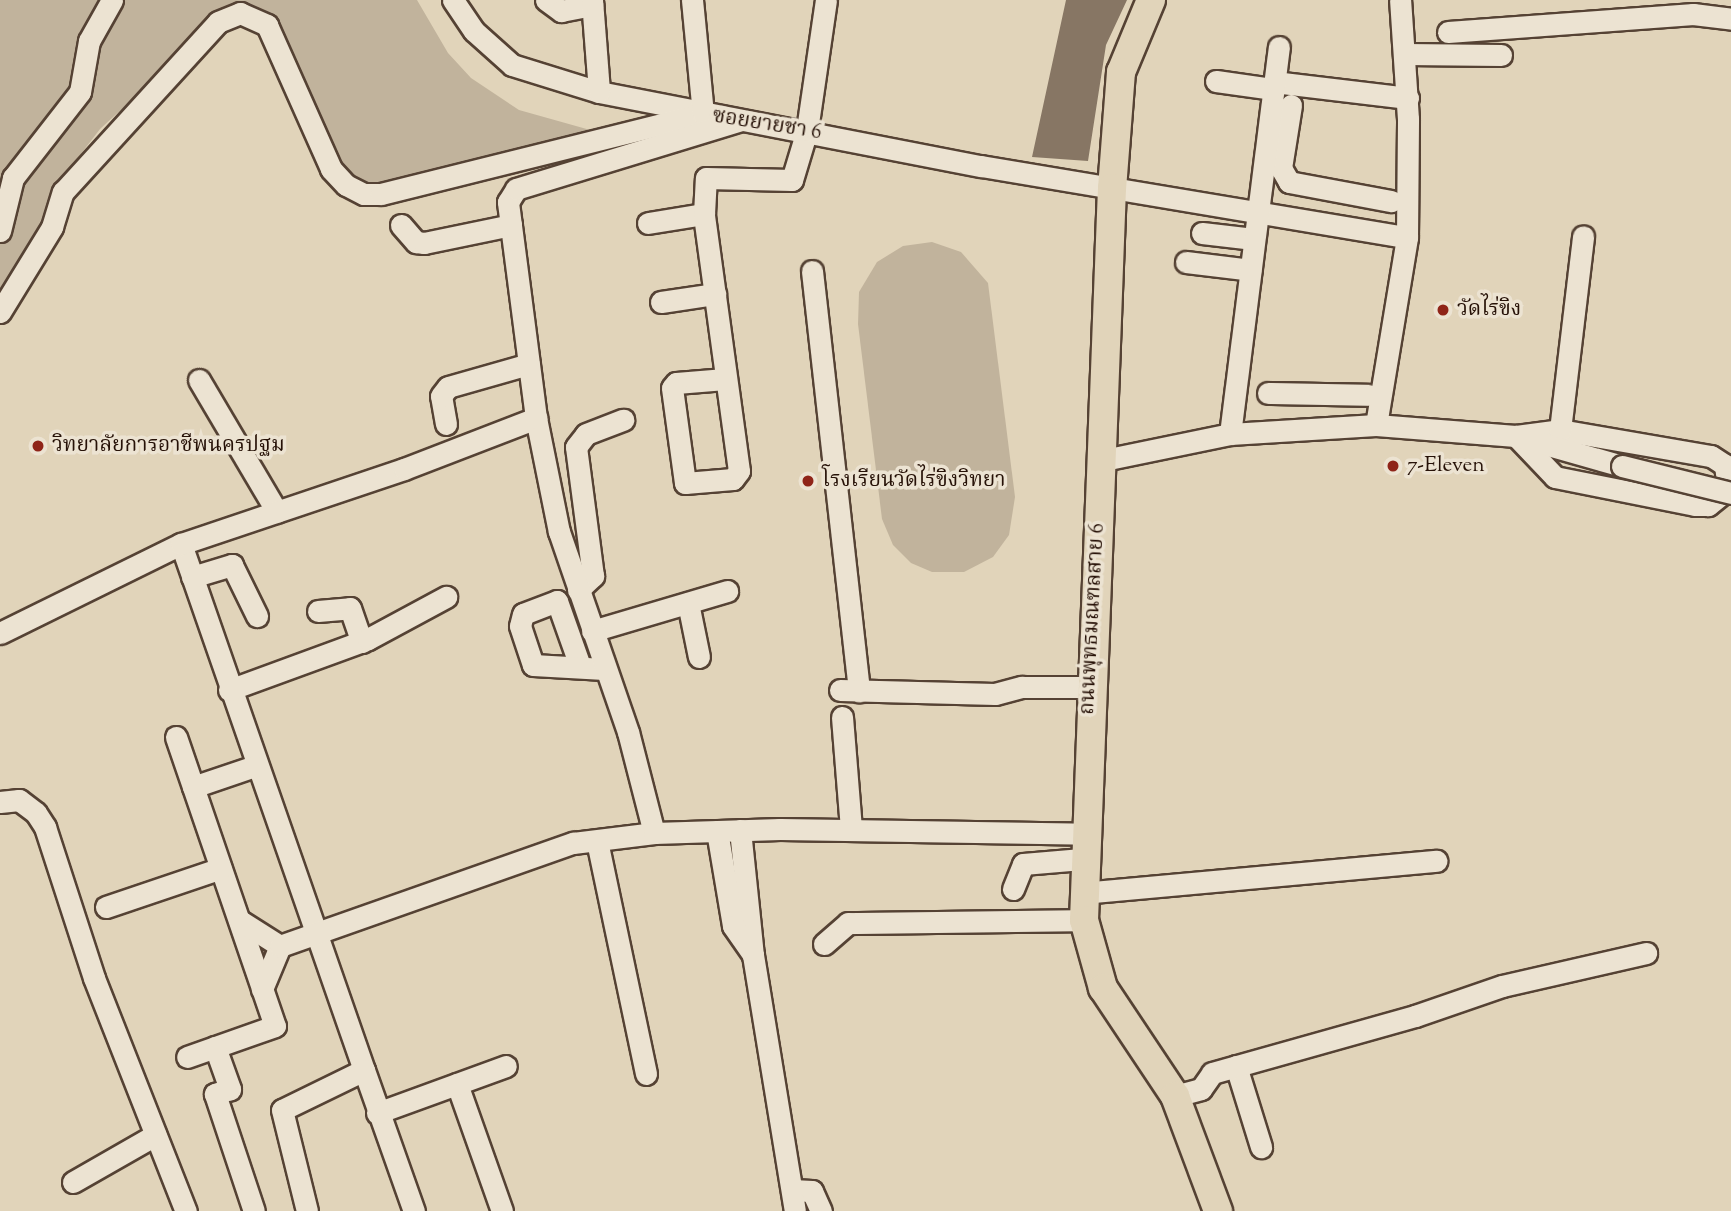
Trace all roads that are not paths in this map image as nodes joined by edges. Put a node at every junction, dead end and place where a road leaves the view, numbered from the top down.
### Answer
1 (113, 0) edge
2 (453, 0) edge
3 (546, 0) edge
4 (692, 0) edge
5 (826, 0) edge
6 (1151, 0) edge
7 (1399, 0) edge
8 (592, 3) edge
9 (238, 6) edge
10 (1731, 19) edge
11 (1448, 32) dead end
12 (1279, 47) dead end
13 (1405, 54) junction
14 (1501, 55) dead end
15 (1216, 81) dead end
16 (1274, 86) junction
17 (599, 92) junction
18 (1408, 98) junction
19 (1291, 106) dead end
20 (703, 114) junction
21 (744, 119) junction
22 (807, 130) junction
23 (1112, 188) junction
24 (1257, 213) junction
25 (704, 214) junction
26 (648, 223) dead end
27 (401, 225) dead end
28 (511, 225) junction
29 (0, 231) edge
30 (1374, 231) junction
31 (1202, 233) dead end
32 (1583, 236) dead end
33 (1407, 237) junction
34 (1254, 239) junction
35 (1186, 262) dead end
36 (1251, 270) junction
37 (811, 271) dead end
38 (715, 295) junction
39 (661, 302) dead end
40 (0, 312) edge
41 (528, 364) junction
42 (725, 379) junction
43 (199, 380) dead end
44 (1268, 393) dead end
45 (1368, 395) dead end
46 (536, 418) junction
47 (623, 420) dead end
48 (446, 424) dead end
49 (1376, 425) junction
50 (1560, 430) junction
51 (1230, 434) junction
52 (1516, 436) junction
53 (1099, 461) junction
54 (1731, 493) edge
55 (277, 512) junction
56 (181, 544) junction
57 (192, 577) junction
58 (578, 590) junction
59 (727, 591) dead end
60 (446, 597) dead end
61 (688, 603) junction
62 (318, 611) dead end
63 (257, 616) dead end
64 (592, 631) junction
65 (0, 633) edge
66 (362, 642) junction
67 (699, 657) dead end
68 (580, 666) dead end
69 (604, 669) junction
70 (1090, 687) junction
71 (229, 690) junction
72 (842, 717) dead end
73 (176, 737) dead end
74 (255, 766) junction
75 (193, 787) junction
76 (0, 802) edge
77 (740, 830) junction
78 (850, 830) junction
79 (717, 831) junction
80 (654, 833) junction
81 (597, 841) junction
82 (1083, 847) junction
83 (1437, 862) dead end
84 (221, 868) junction
85 (1013, 889) dead end
86 (106, 907) dead end
87 (1083, 907) junction
88 (239, 920) junction
89 (314, 935) junction
90 (824, 944) dead end
91 (280, 946) junction
92 (1646, 953) dead end
93 (752, 954) junction
94 (262, 989) junction
95 (215, 1047) junction
96 (187, 1058) dead end
97 (506, 1066) dead end
98 (1236, 1066) junction
99 (364, 1070) junction
100 (646, 1074) dead end
101 (457, 1084) junction
102 (1175, 1096) junction
103 (377, 1113) junction
104 (155, 1135) junction
105 (1261, 1147) dead end
106 (72, 1182) dead end
107 (794, 1201) edge
108 (186, 1211) edge
109 (254, 1211) edge
110 (307, 1211) edge
111 (414, 1211) edge
112 (502, 1211) edge
113 (821, 1211) edge
114 (1218, 1211) edge

1 - 29 street
2 - 17 street, ซอยยายชา 6
3 - 8 street
4 - 20 street
5 - 22 street
6 - 23 main road, ถนนพุทธมณฑลสาย 6
7 - 13 street
8 - 17 street
9 - 20 street
9 - 40 street
10 - 11 street
12 - 16 street
13 - 14 street
13 - 18 street
15 - 16 street
16 - 18 street
16 - 24 street
17 - 20 street, ซอยยายชา 6
18 - 33 street
19 - 30 street
20 - 21 street, ซอยยายชา 6
21 - 22 street, ซอยยายชา 6
21 - 28 street
22 - 23 street, ซอยยายชา 6
22 - 25 street
23 - 24 street, ซอยยายชา 6
23 - 53 main road, ถนนพุทธมณฑลสาย 6
24 - 30 street, ซอยยายชา 6
24 - 34 street
25 - 26 street
25 - 38 street
27 - 28 street
28 - 41 street
30 - 33 street, ซอยยายชา 6
31 - 34 street
32 - 50 street
33 - 49 street
34 - 36 street
35 - 36 street
36 - 51 street
37 - 70 street
38 - 39 street
38 - 42 street
41 - 46 street
41 - 48 street
42 - 42 street
43 - 55 street
44 - 45 street
46 - 55 street
46 - 58 street
47 - 58 street
49 - 51 street
49 - 52 street
50 - 52 street
50 - 52 street
51 - 53 street
52 - 54 street, bridge
53 - 70 main road, ถนนพุทธมณฑลสาย 6
55 - 56 street
56 - 57 street
56 - 65 street
57 - 63 street
57 - 71 street
58 - 64 street
59 - 61 street
60 - 66 street
61 - 64 street
61 - 67 street
62 - 66 street
64 - 69 street
66 - 71 street
68 - 69 street
69 - 80 street
70 - 82 main road, ถนนพุทธมณฑลสาย 6
71 - 74 street
72 - 78 street
73 - 75 street
74 - 75 street
74 - 89 street
75 - 84 street
76 - 104 street
77 - 78 street
77 - 79 street
77 - 93 street
78 - 82 street
79 - 80 street
79 - 93 street
80 - 81 street
81 - 89 street
81 - 100 street
82 - 85 street
82 - 87 main road, ถนนพุทธมณฑลสาย 6
83 - 87 street
84 - 86 street
84 - 88 street
87 - 90 street
87 - 102 main road, ถนนพุทธมณฑลสาย 6
88 - 91 street
88 - 94 street
89 - 91 street
89 - 99 street
91 - 94 street
92 - 98 street
93 - 107 street
94 - 95 street
95 - 96 street
95 - 109 street
97 - 101 street
98 - 102 street
98 - 105 street
99 - 103 street
99 - 110 street
101 - 103 street
101 - 112 street
102 - 114 main road, ถนนพุทธมณฑลสาย 6
103 - 111 street
104 - 106 street
104 - 108 street
107 - 113 street

